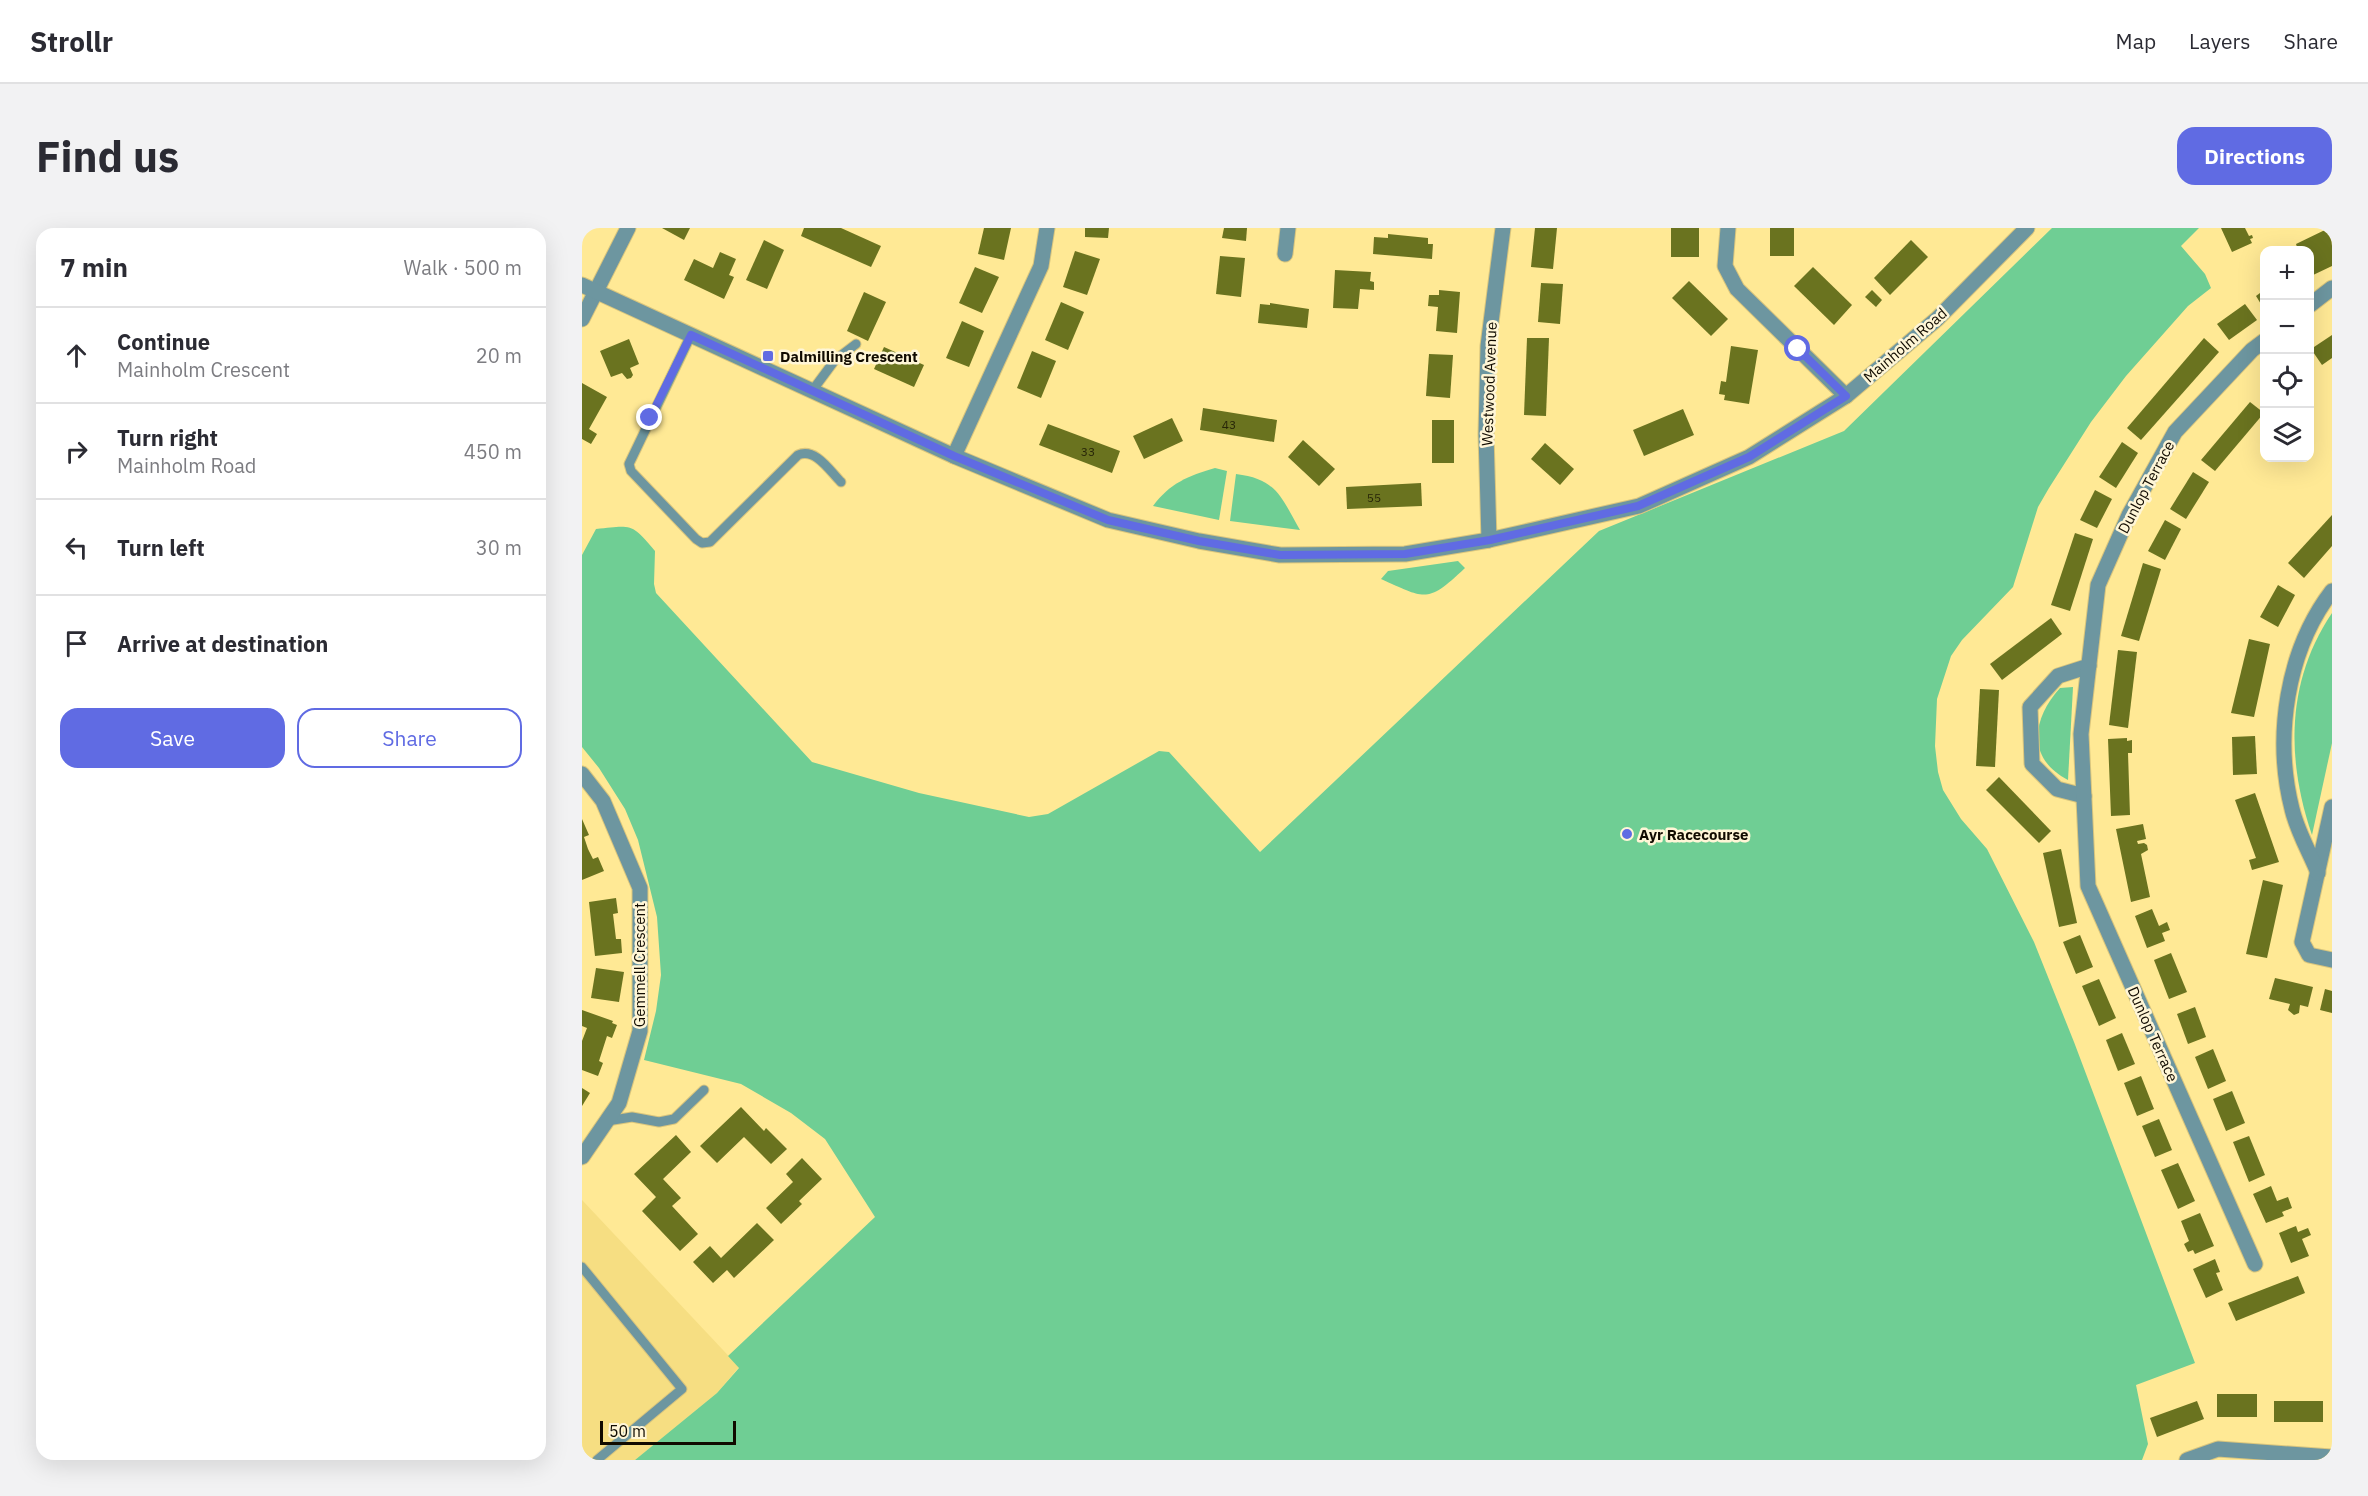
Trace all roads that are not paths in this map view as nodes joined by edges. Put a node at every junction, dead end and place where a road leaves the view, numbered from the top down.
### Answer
1 (628, 228) edge
2 (1047, 228) edge
3 (1288, 228) edge
4 (1503, 228) edge
5 (1728, 228) edge
6 (2027, 228) edge
7 (1285, 254) dead end
8 (582, 285) edge
9 (2332, 288) edge
10 (597, 292) junction
11 (2314, 302) edge
12 (582, 319) edge
13 (691, 335) junction
14 (856, 344) dead end
15 (2260, 344) edge
16 (812, 391) junction
17 (1846, 396) junction
18 (954, 456) junction
19 (841, 482) dead end
20 (1490, 540) junction
21 (2332, 591) edge
22 (2089, 666) junction
23 (582, 774) edge
24 (2084, 796) junction
25 (2332, 807) edge
26 (2318, 873) junction
27 (2332, 960) edge
28 (704, 1090) dead end
29 (606, 1122) junction
30 (582, 1156) edge
31 (2255, 1264) dead end
32 (582, 1267) edge
33 (2332, 1457) edge
34 (597, 1460) edge
35 (2187, 1460) edge

1 - 10 street
2 - 18 street
3 - 7 street
4 - 20 street, Westwood Avenue
5 - 17 street
6 - 17 street, Mainholm Road
8 - 10 street, Mainholm Road
9 - 11 street
10 - 12 street
10 - 13 street, Mainholm Road
13 - 16 street, Mainholm Road
13 - 19 lane
14 - 16 lane
15 - 22 street, Dunlop Terrace
16 - 18 street, Mainholm Road
17 - 20 street, Mainholm Road
18 - 20 street, Mainholm Road
21 - 26 street
22 - 24 street, Dunlop Terrace
22 - 24 street
23 - 29 street, Gemmell Crescent
24 - 31 street, Dunlop Terrace
25 - 26 street
26 - 27 street
28 - 29 lane
29 - 30 street, Gemmell Crescent
32 - 34 lane
33 - 35 street

